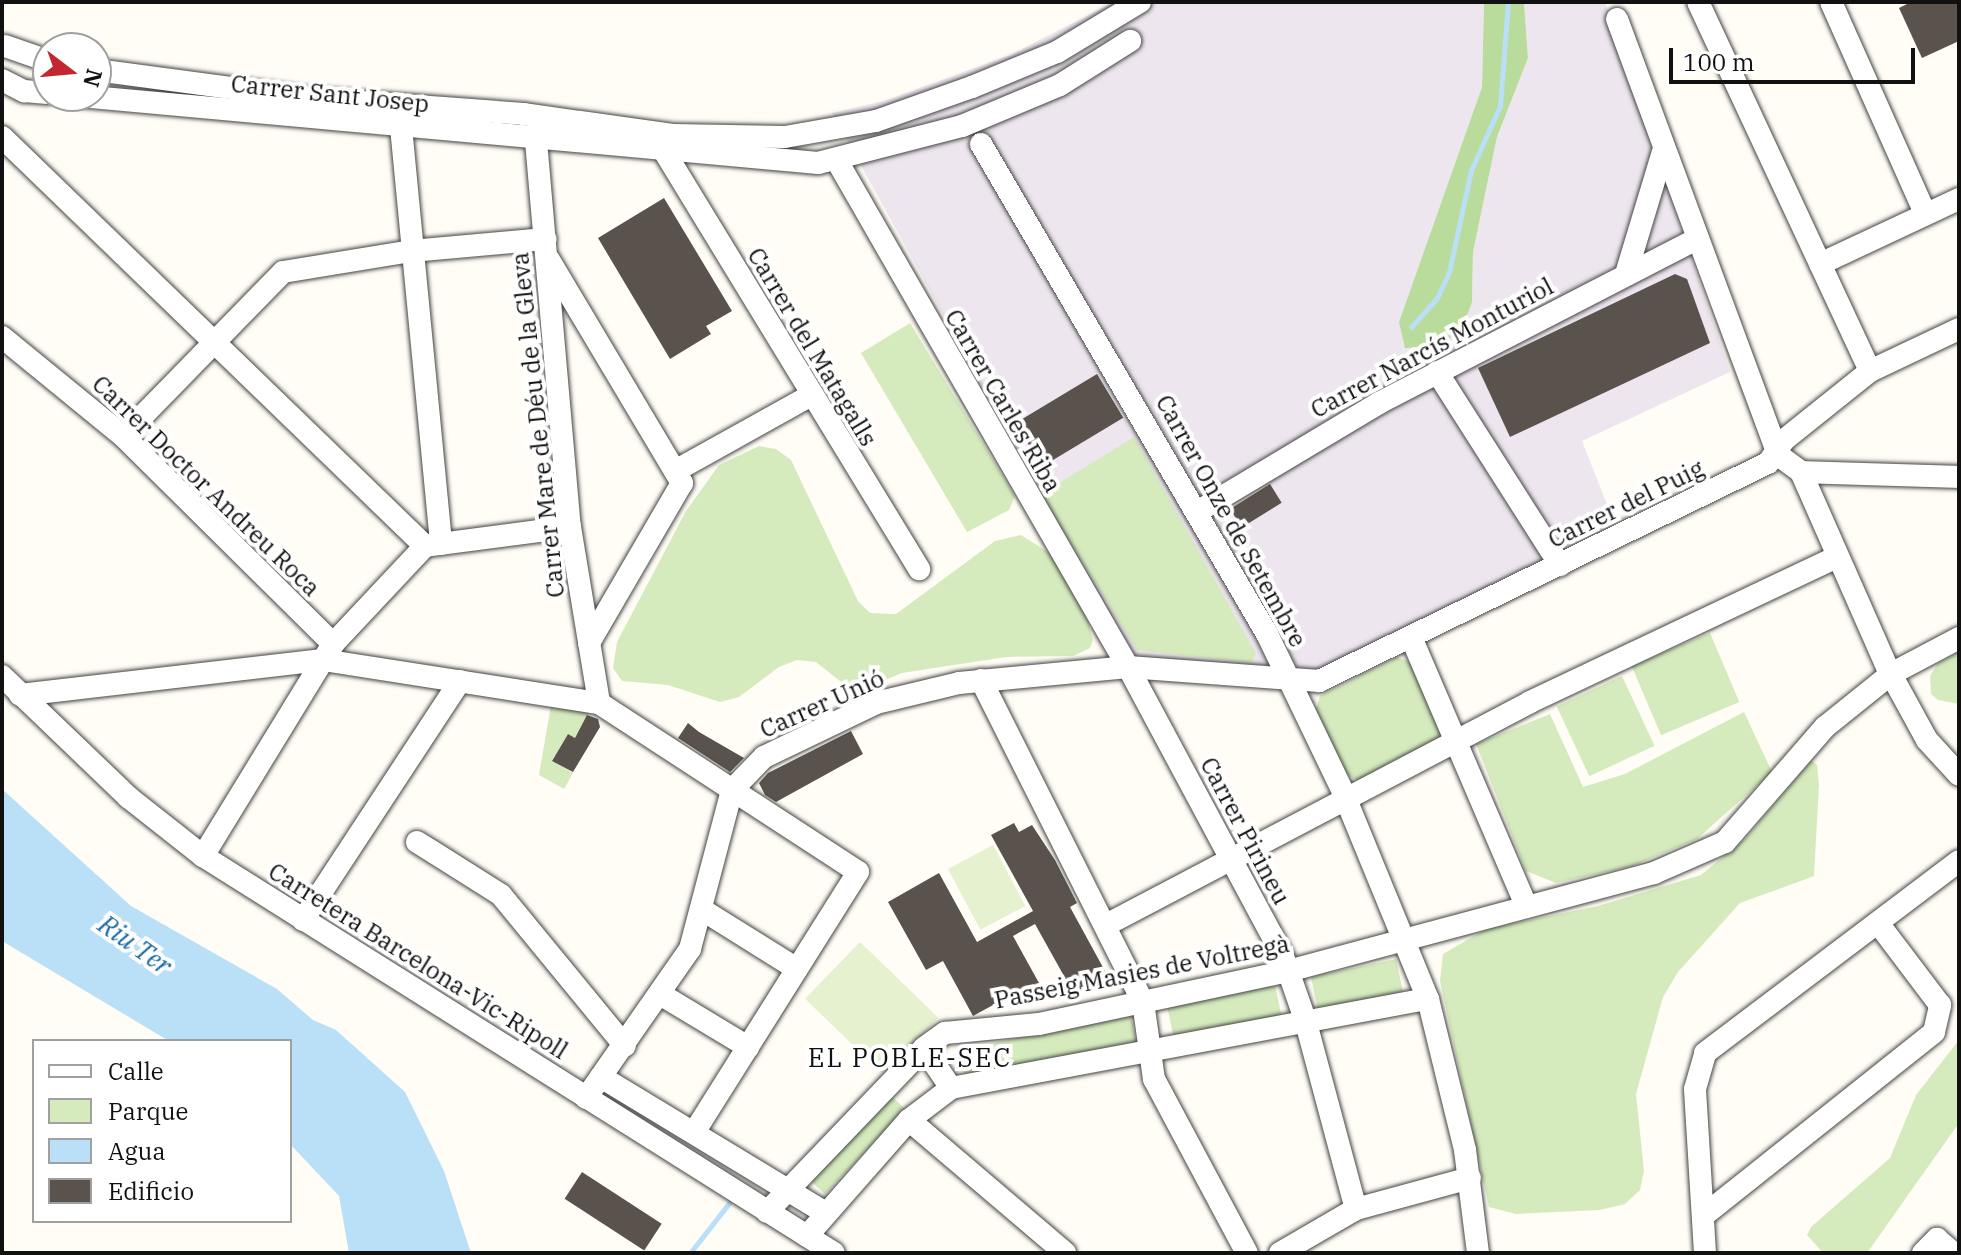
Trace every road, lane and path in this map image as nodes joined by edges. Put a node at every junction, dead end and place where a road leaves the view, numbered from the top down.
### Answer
1 (1140, 2) edge
2 (1698, 2) edge
3 (1831, 2) edge
4 (1617, 19) dead end
5 (1130, 41) dead end
6 (3, 43) edge
7 (32, 55) edge
8 (32, 72) edge
9 (112, 72) edge
10 (2, 79) edge
11 (972, 87) junction
12 (32, 92) edge
13 (947, 96) junction
14 (112, 99) edge
15 (372, 104) junction
16 (972, 122) junction
17 (401, 127) junction
18 (2, 137) edge
19 (536, 141) junction
20 (575, 144) junction
21 (1664, 148) junction
22 (664, 151) junction
23 (836, 159) junction
24 (1959, 199) edge
25 (1925, 213) junction
26 (1697, 239) junction
27 (546, 247) junction
28 (411, 251) junction
29 (1820, 264) junction
30 (1626, 274) junction
31 (1959, 329) edge
32 (2, 337) edge
33 (213, 343) junction
34 (1870, 371) junction
35 (1437, 372) junction
36 (810, 396) junction
37 (123, 436) junction
38 (1778, 455) junction
39 (675, 471) junction
40 (1801, 472) junction
41 (1958, 480) edge
42 (1197, 512) junction
43 (570, 527) junction
44 (433, 545) junction
45 (1837, 557) junction
46 (1560, 565) junction
47 (919, 569) dead end
48 (1411, 637) junction
49 (1959, 638) edge
50 (589, 643) junction
51 (328, 652) junction
52 (1128, 667) junction
53 (1891, 674) junction
54 (2, 676) edge
55 (981, 680) junction
56 (460, 681) junction
57 (1289, 681) junction
58 (20, 695) junction
59 (599, 703) junction
60 (1458, 739) junction
61 (1959, 775) edge
62 (732, 790) junction
63 (1345, 797) junction
64 (417, 842) dead end
65 (203, 856) junction
66 (1230, 856) junction
67 (1959, 861) edge
68 (1525, 903) junction
69 (701, 909) junction
70 (303, 920) junction
71 (1878, 923) junction
72 (1106, 925) junction
73 (1407, 939) junction
74 (797, 969) junction
75 (1288, 971) junction
76 (660, 994) junction
77 (1428, 999) junction
78 (1143, 1002) junction
79 (1305, 1019) junction
80 (625, 1046) junction
81 (748, 1047) junction
82 (924, 1048) junction
83 (1153, 1053) junction
84 (601, 1077) junction
85 (951, 1088) junction
86 (586, 1098) junction
87 (909, 1120) junction
88 (694, 1132) junction
89 (1470, 1178) junction
90 (787, 1189) junction
91 (1356, 1209) junction
92 (767, 1212) junction
93 (826, 1213) junction
94 (1703, 1216) junction
95 (807, 1236) junction
96 (834, 1253) edge
97 (1065, 1253) edge
98 (1247, 1253) edge
99 (1280, 1253) edge
100 (1478, 1253) edge
101 (1705, 1253) edge
102 (1923, 1253) edge
103 (1953, 1253) edge

1 - 11 street
2 - 29 street
3 - 25 street
4 - 21 street
5 - 16 street, Carrer Sant Josep
6 - 7 street
6 - 10 street
8 - 10 street
9 - 15 street
10 - 12 street
11 - 13 street
11 - 16 street
13 - 15 street
13 - 16 street
14 - 17 street, Carrer Sant Josep
15 - 20 street, Carrer Sant Josep
16 - 23 street, Carrer Sant Josep
16 - 42 street, Carrer Onze de Setembre
17 - 19 street, Carrer Sant Josep
17 - 28 street
18 - 33 street
19 - 20 street, Carrer Sant Josep
19 - 27 street, Carrer Mare de Déu de la Gleva
20 - 22 street, Carrer Sant Josep
21 - 26 street
21 - 30 street
22 - 23 street, Carrer Sant Josep
22 - 36 street, Carrer del Matagalls
23 - 52 street, Carrer Carles Riba
24 - 25 street
25 - 29 street
26 - 30 street, Carrer Narcís Monturiol
26 - 38 street
27 - 28 street
27 - 39 street
27 - 43 street, Carrer Mare de Déu de la Gleva
28 - 33 street
28 - 44 street
29 - 34 street
30 - 35 street, Carrer Narcís Monturiol
31 - 34 street, Carrer del Puig
32 - 37 street, Carrer Doctor Andreu Roca
33 - 37 street
33 - 44 street
34 - 38 street, Carrer del Puig
35 - 42 street, Carrer Narcís Monturiol
35 - 46 street
36 - 39 street
36 - 47 street, Carrer del Matagalls
37 - 51 street, Carrer Doctor Andreu Roca
38 - 40 street
38 - 46 street, Carrer del Puig
39 - 50 street
40 - 41 street
40 - 45 street
42 - 57 street, Carrer Onze de Setembre
43 - 44 street
43 - 50 street, Carrer Mare de Déu de la Gleva
44 - 51 street
45 - 53 street
45 - 60 street
46 - 48 street, Carrer del Puig
48 - 57 street, Carrer del Puig
48 - 60 street
49 - 53 street, Passeig Masies de Voltregà
50 - 59 street, Carrer Mare de Déu de la Gleva
51 - 56 street
51 - 58 street
51 - 65 street
52 - 55 street, Carrer Unió
52 - 57 street, Carrer Unió
52 - 66 street, Carrer Pirineu
53 - 61 street
53 - 68 street, Passeig Masies de Voltregà
54 - 58 street, Carretera Barcelona-Vic-Ripoll
55 - 62 street, Carrer Unió
55 - 72 street
56 - 59 street
56 - 70 street
57 - 63 street, Carrer Onze de Setembre
58 - 65 street, Carretera Barcelona-Vic-Ripoll
59 - 62 street
60 - 63 street
60 - 68 street
62 - 69 street, Carrer Unió
62 - 74 street
63 - 66 street
63 - 73 street, Carrer Onze de Setembre
64 - 80 street
65 - 70 street, Carretera Barcelona-Vic-Ripoll
66 - 72 street
66 - 75 street, Carrer Pirineu
67 - 71 street
68 - 73 street, Passeig Masies de Voltregà
69 - 74 street
69 - 76 street, Carrer Unió
70 - 86 street, Carretera Barcelona-Vic-Ripoll
71 - 94 street
71 - 94 street
72 - 78 street
73 - 75 street, Passeig Masies de Voltregà
73 - 77 street, Carrer Onze de Setembre
74 - 81 street
75 - 78 street, Passeig Masies de Voltregà
75 - 79 street, Carrer Pirineu
76 - 80 street, Carrer Unió
76 - 81 street
77 - 79 street
77 - 89 street, Carrer Onze de Setembre
78 - 82 street, Passeig Masies de Voltregà
78 - 83 street
79 - 83 street
79 - 91 street, Carrer Pirineu
80 - 84 street, Carrer Unió
81 - 88 street
82 - 85 street
82 - 90 street, Passeig Masies de Voltregà
83 - 85 street
83 - 98 street
84 - 86 street, Carrer Unió
84 - 88 street
85 - 87 street
86 - 92 street, Carretera Barcelona-Vic-Ripoll
87 - 93 street
87 - 97 street
88 - 90 street
89 - 91 street
89 - 100 street, Carrer Onze de Setembre
90 - 92 street, Passeig Masies de Voltregà
90 - 93 street
91 - 99 street
92 - 95 street, Carretera Barcelona-Vic-Ripoll
93 - 95 street
94 - 101 street
95 - 96 street, Carretera Barcelona-Vic-Ripoll
102 - 103 street

